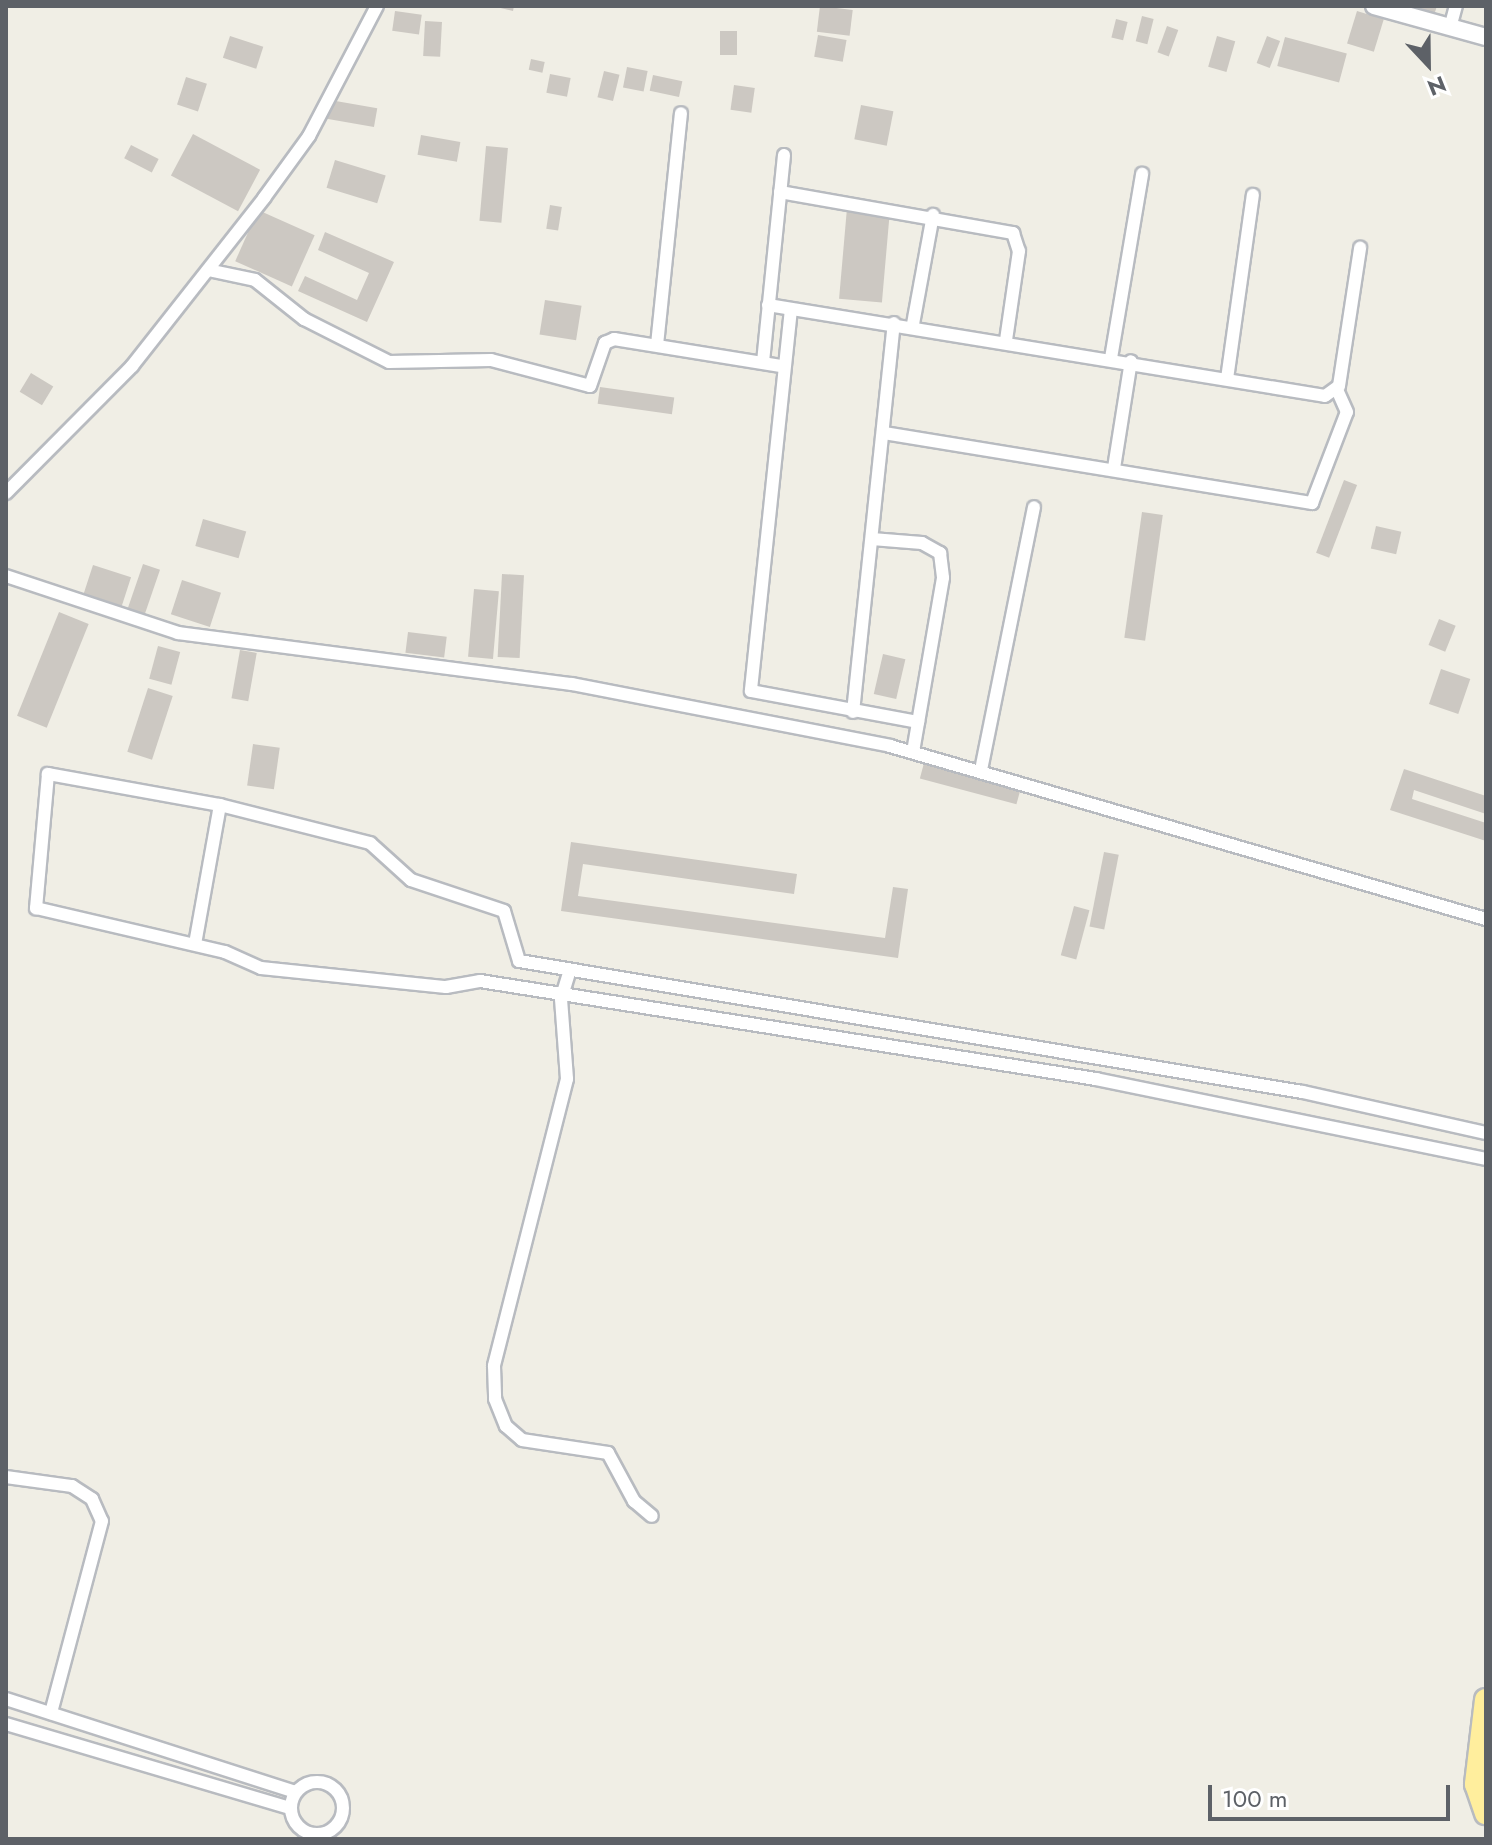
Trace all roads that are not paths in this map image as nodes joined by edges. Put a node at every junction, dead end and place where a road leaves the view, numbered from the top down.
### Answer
1 (377, 6) edge
2 (1374, 6) edge
3 (1456, 6) edge
4 (1450, 28) junction
5 (1486, 37) edge
6 (681, 113) dead end
7 (784, 155) dead end
8 (1142, 174) dead end
9 (780, 192) junction
10 (1253, 195) dead end
11 (933, 215) junction
12 (1360, 248) dead end
13 (208, 270) junction
14 (768, 305) junction
15 (791, 309) junction
16 (894, 323) junction
17 (913, 324) junction
18 (1006, 340) junction
19 (657, 345) junction
20 (1111, 358) junction
21 (1131, 361) junction
22 (763, 362) junction
23 (781, 366) junction
24 (1227, 379) junction
25 (1337, 390) junction
26 (884, 433) junction
27 (1114, 468) junction
28 (6, 493) edge
29 (1034, 507) dead end
30 (872, 539) junction
31 (6, 576) edge
32 (853, 712) junction
33 (918, 722) junction
34 (913, 752) junction
35 (981, 770) junction
36 (220, 805) junction
37 (1486, 919) edge
38 (195, 944) junction
39 (569, 973) junction
40 (561, 999) junction
41 (1373, 1108) junction
42 (1486, 1133) edge
43 (1366, 1135) junction
44 (1486, 1159) edge
45 (6, 1477) edge
46 (652, 1516) dead end
47 (6, 1699) edge
48 (1486, 1700) edge
49 (51, 1713) junction
50 (6, 1724) edge
51 (295, 1792) junction
52 (290, 1808) junction
53 (1486, 1813) edge
54 (303, 1835) edge
55 (328, 1835) edge

1 - 13 street
2 - 4 street
3 - 4 street
4 - 5 street
6 - 19 street
7 - 9 street
8 - 20 street
9 - 11 street
9 - 14 street
10 - 24 street
11 - 17 street
11 - 18 street
12 - 25 street
13 - 19 street
13 - 28 street
14 - 15 street
14 - 22 street
15 - 16 street
15 - 23 street
16 - 17 street
16 - 26 street
17 - 18 street
18 - 20 street
19 - 22 street
20 - 21 street
21 - 24 street
21 - 27 street
22 - 23 street
23 - 32 street
24 - 25 street
25 - 27 street
26 - 27 street
26 - 30 street
29 - 35 street
30 - 32 street
30 - 33 street
31 - 34 street
32 - 33 street
33 - 34 street
34 - 35 street
35 - 37 street
36 - 38 street
36 - 38 street
36 - 39 street
38 - 40 street
39 - 40 street
39 - 41 street
40 - 43 street
40 - 46 street
41 - 42 street
41 - 43 street
43 - 44 street
45 - 49 street
47 - 49 street
48 - 53 highway
49 - 51 street
50 - 52 street
51 - 52 street
51 - 55 street
52 - 54 street
54 - 55 street

